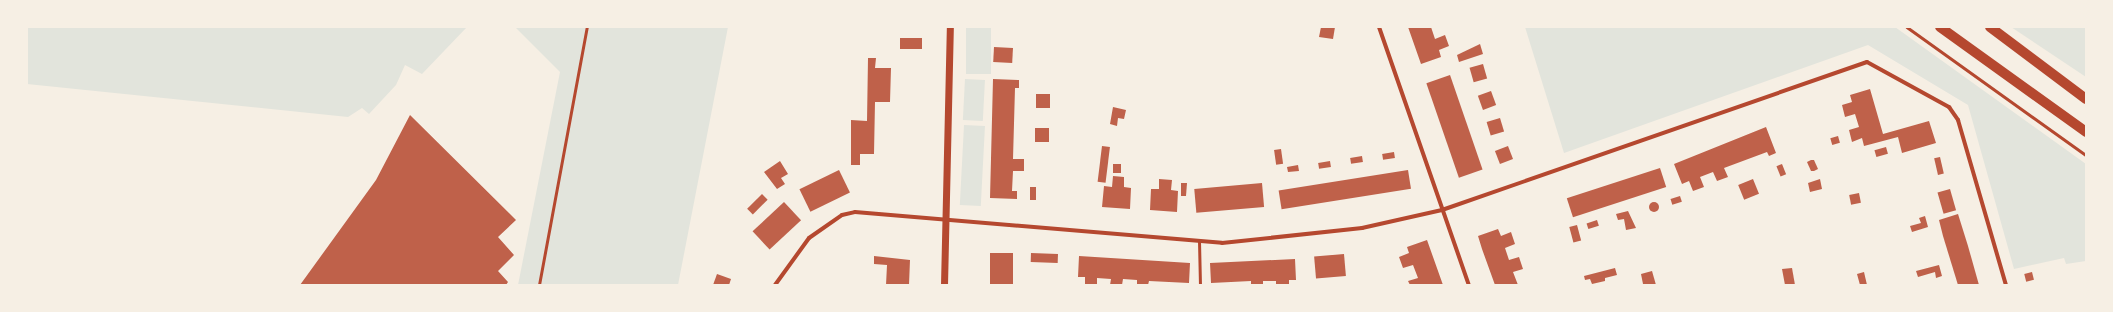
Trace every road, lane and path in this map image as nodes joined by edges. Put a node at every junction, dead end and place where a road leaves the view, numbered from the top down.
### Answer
1 (588, 27) edge
2 (950, 27) edge
3 (1379, 27) edge
4 (1907, 27) edge
5 (1940, 27) edge
6 (1990, 27) edge
7 (2086, 99) edge
8 (2086, 132) edge
9 (2086, 155) edge
10 (1442, 210) junction
11 (944, 219) junction
12 (1199, 241) junction
13 (539, 285) edge
14 (775, 285) edge
15 (944, 285) edge
16 (1200, 285) edge
17 (1469, 285) edge
18 (2006, 285) edge

1 - 13 path
2 - 11 street
3 - 10 street
4 - 9 path
5 - 8 main road
6 - 7 main road
10 - 12 street
10 - 17 street
10 - 18 street
11 - 12 street
11 - 14 street
11 - 15 street
12 - 16 lane

